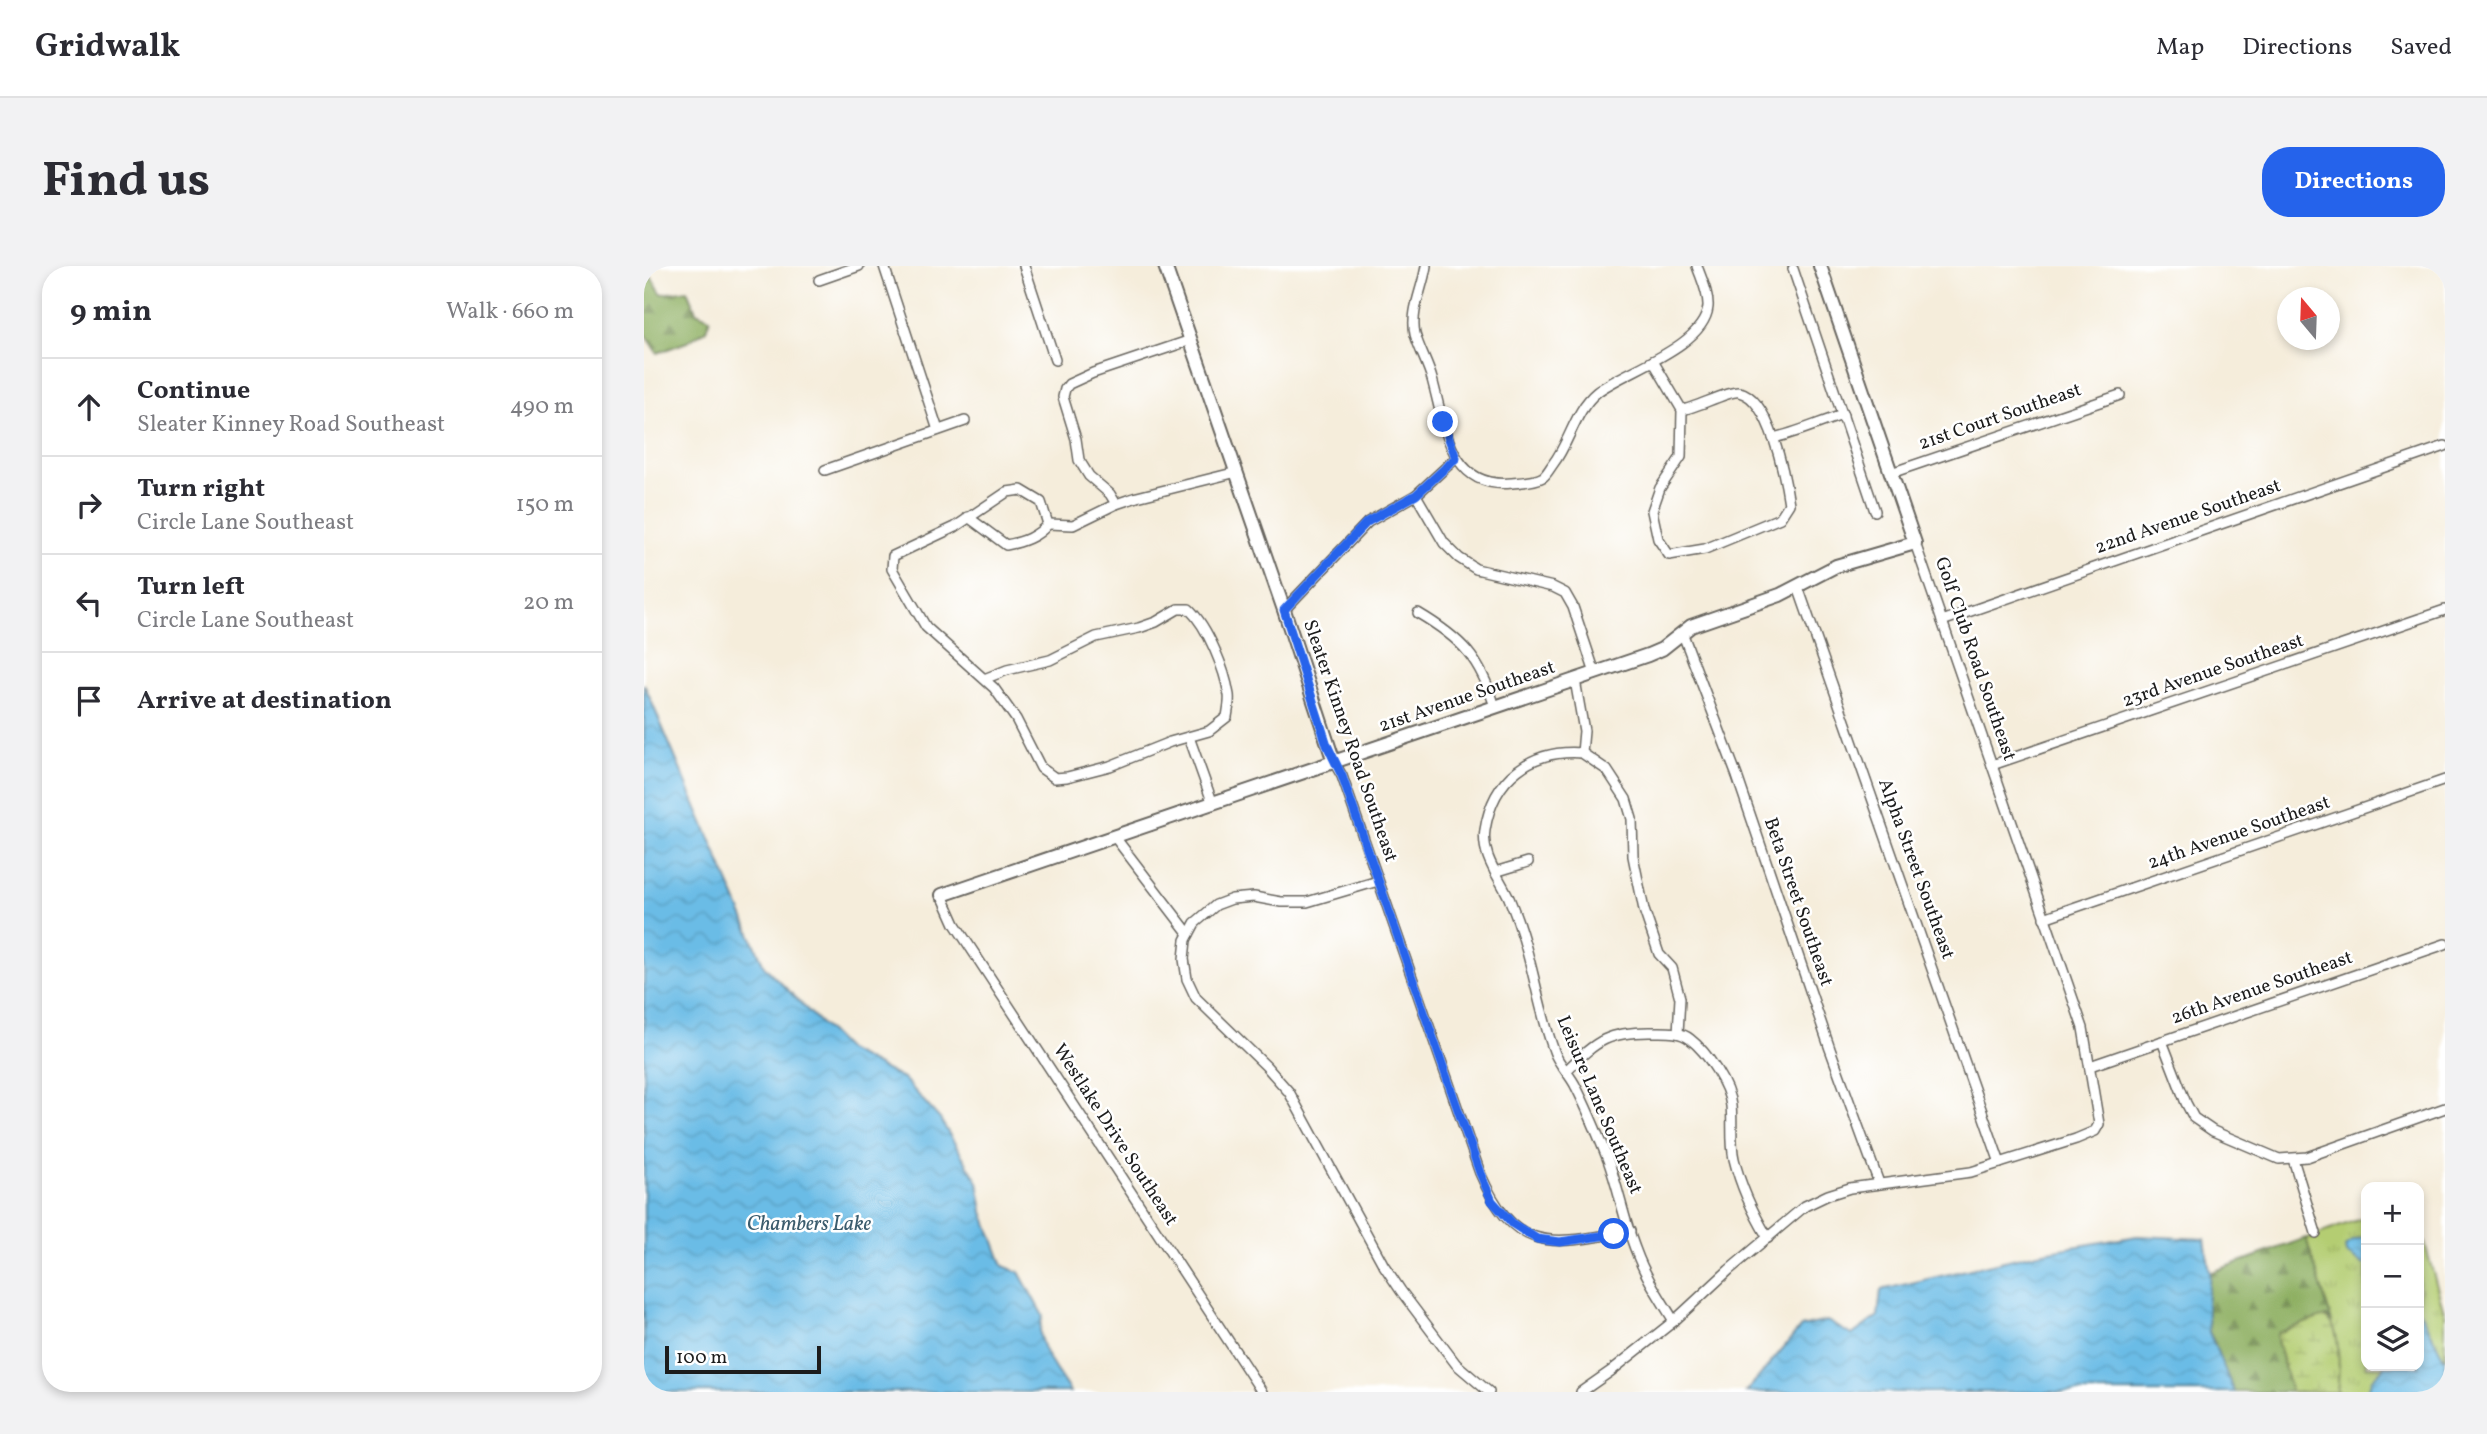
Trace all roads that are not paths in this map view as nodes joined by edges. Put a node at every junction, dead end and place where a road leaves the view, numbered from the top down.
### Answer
1 (859, 266) edge
2 (884, 266) edge
3 (1024, 266) edge
4 (1166, 266) edge
5 (1426, 266) edge
6 (1697, 266) edge
7 (1820, 266) edge
8 (1793, 269) dead end
9 (819, 279) dead end
10 (1191, 340) junction
11 (1055, 360) dead end
12 (1653, 361) junction
13 (2120, 395) dead end
14 (1682, 410) junction
15 (1843, 415) junction
16 (965, 421) dead end
17 (938, 430) junction
18 (1773, 438) junction
19 (2445, 446) edge
20 (1456, 458) junction
21 (825, 470) dead end
22 (1237, 472) junction
23 (1891, 473) junction
24 (1416, 495) junction
25 (1116, 504) junction
26 (1875, 511) dead end
27 (968, 517) junction
28 (1048, 524) junction
29 (1915, 543) junction
30 (1798, 587) junction
31 (1284, 610) junction
32 (2445, 610) edge
33 (1418, 613) dead end
34 (1942, 621) junction
35 (1682, 632) junction
36 (1595, 673) junction
37 (985, 679) junction
38 (1576, 680) junction
39 (1495, 707) junction
40 (1189, 737) junction
41 (1582, 753) junction
42 (1334, 762) junction
43 (1992, 765) junction
44 (2445, 780) edge
45 (1213, 804) junction
46 (1114, 836) junction
47 (1528, 862) dead end
48 (1495, 872) junction
49 (1378, 881) junction
50 (942, 895) joint
51 (2045, 918) junction
52 (1189, 934) junction
53 (2445, 944) edge
54 (1678, 1033) junction
55 (2162, 1041) junction
56 (2090, 1066) junction
57 (1566, 1071) junction
58 (2445, 1108) edge
59 (2293, 1159) junction
60 (2000, 1163) junction
61 (1879, 1184) junction
62 (1630, 1231) junction
63 (2316, 1233) dead end
64 (1768, 1238) junction
65 (1674, 1321) junction
66 (1262, 1392) edge
67 (1489, 1392) edge
68 (1581, 1392) edge

1 - 9 street
2 - 17 street
3 - 11 street
4 - 10 street, Sleater Kinney Road Southeast
5 - 20 street
6 - 12 street
7 - 23 street, Golf Club Road Southeast
8 - 15 street
10 - 22 street, Sleater Kinney Road Southeast
10 - 25 street
12 - 14 street
12 - 20 street
13 - 23 street, 21st Court Southeast
14 - 18 street
14 - 18 street
15 - 18 street
15 - 26 street
16 - 17 street
17 - 21 street
19 - 34 street, 22nd Avenue Southeast
20 - 24 street
22 - 25 street
22 - 31 street, Sleater Kinney Road Southeast
23 - 29 street, Golf Club Road Southeast
24 - 31 street
24 - 36 street
25 - 28 street
27 - 28 street
27 - 28 street
27 - 37 street
29 - 30 street, 21st Avenue Southeast
29 - 34 street, Golf Club Road Southeast
30 - 35 street, 21st Avenue Southeast
30 - 60 street, Alpha Street Southeast
31 - 42 street, Sleater Kinney Road Southeast
32 - 43 street, 23rd Avenue Southeast
33 - 39 street
34 - 43 street, Golf Club Road Southeast
35 - 36 street, 21st Avenue Southeast
35 - 61 street, Beta Street Southeast
36 - 38 street, 21st Avenue Southeast
37 - 40 street
37 - 40 street
38 - 39 street, 21st Avenue Southeast
38 - 41 street
39 - 42 street, 21st Avenue Southeast
40 - 45 street
41 - 48 street, Leisure Lane Southeast
41 - 54 street
42 - 45 street, 21st Avenue Southeast
42 - 49 street, Sleater Kinney Road Southeast
43 - 51 street, Golf Club Road Southeast
44 - 51 street, 24th Avenue Southeast
45 - 46 street, 21st Avenue Southeast
46 - 50 street, 21st Avenue Southeast
46 - 52 street
47 - 48 street
48 - 57 street, Leisure Lane Southeast
49 - 52 street
49 - 62 street, Sleater Kinney Road Southeast
50 - 66 street, Westlake Drive Southeast
51 - 56 street, Golf Club Road Southeast
52 - 67 street
53 - 55 street, 26th Avenue Southeast
54 - 57 street
54 - 64 street
55 - 56 street, 26th Avenue Southeast
55 - 59 street
56 - 60 street, Golf Club Road Southeast
57 - 62 street, Leisure Lane Southeast
58 - 59 street
59 - 63 street
60 - 61 street
61 - 64 street
62 - 65 street, Leisure Lane Southeast
64 - 65 street
65 - 68 street

